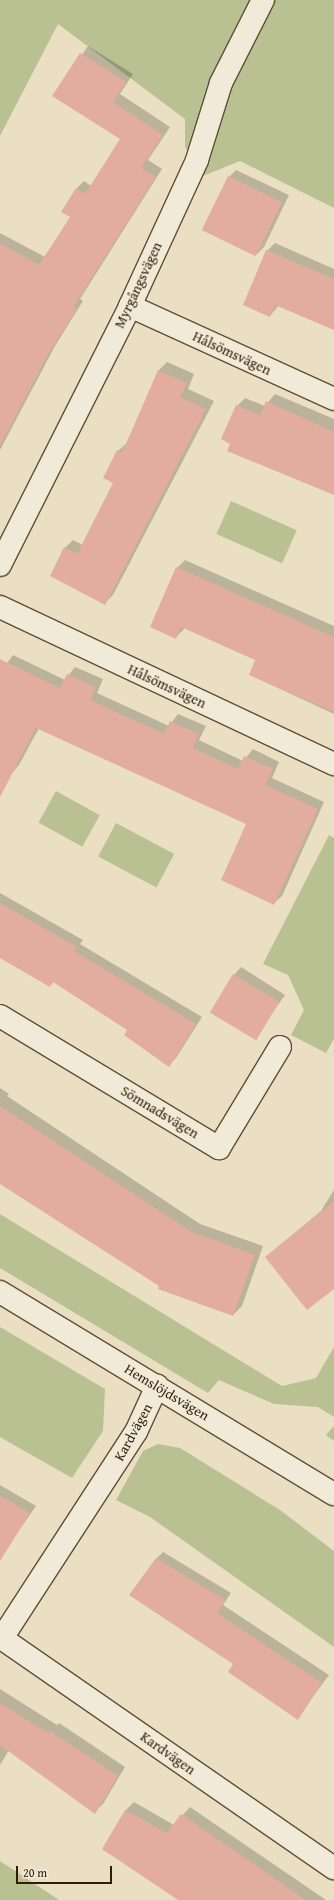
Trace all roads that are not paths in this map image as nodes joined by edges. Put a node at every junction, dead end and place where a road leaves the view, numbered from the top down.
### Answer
1 (263, 0) edge
2 (130, 306) junction
3 (334, 399) edge
4 (0, 565) edge
5 (0, 607) edge
6 (334, 764) edge
7 (0, 1016) edge
8 (280, 1047) dead end
9 (0, 1292) edge
10 (157, 1386) junction
11 (334, 1494) edge
12 (1, 1638) edge
13 (334, 1868) edge

1 - 2 street, Myrgångsvägen
2 - 3 street, Hålsömsvägen
2 - 4 street, Myrgångsvägen
5 - 6 street, Hålsömsvägen
7 - 8 street, Sömnadsvägen
9 - 10 street, Hemslöjdsvägen
10 - 11 street, Hemslöjdsvägen
10 - 12 street, Kardvägen
12 - 13 street, Kardvägen

